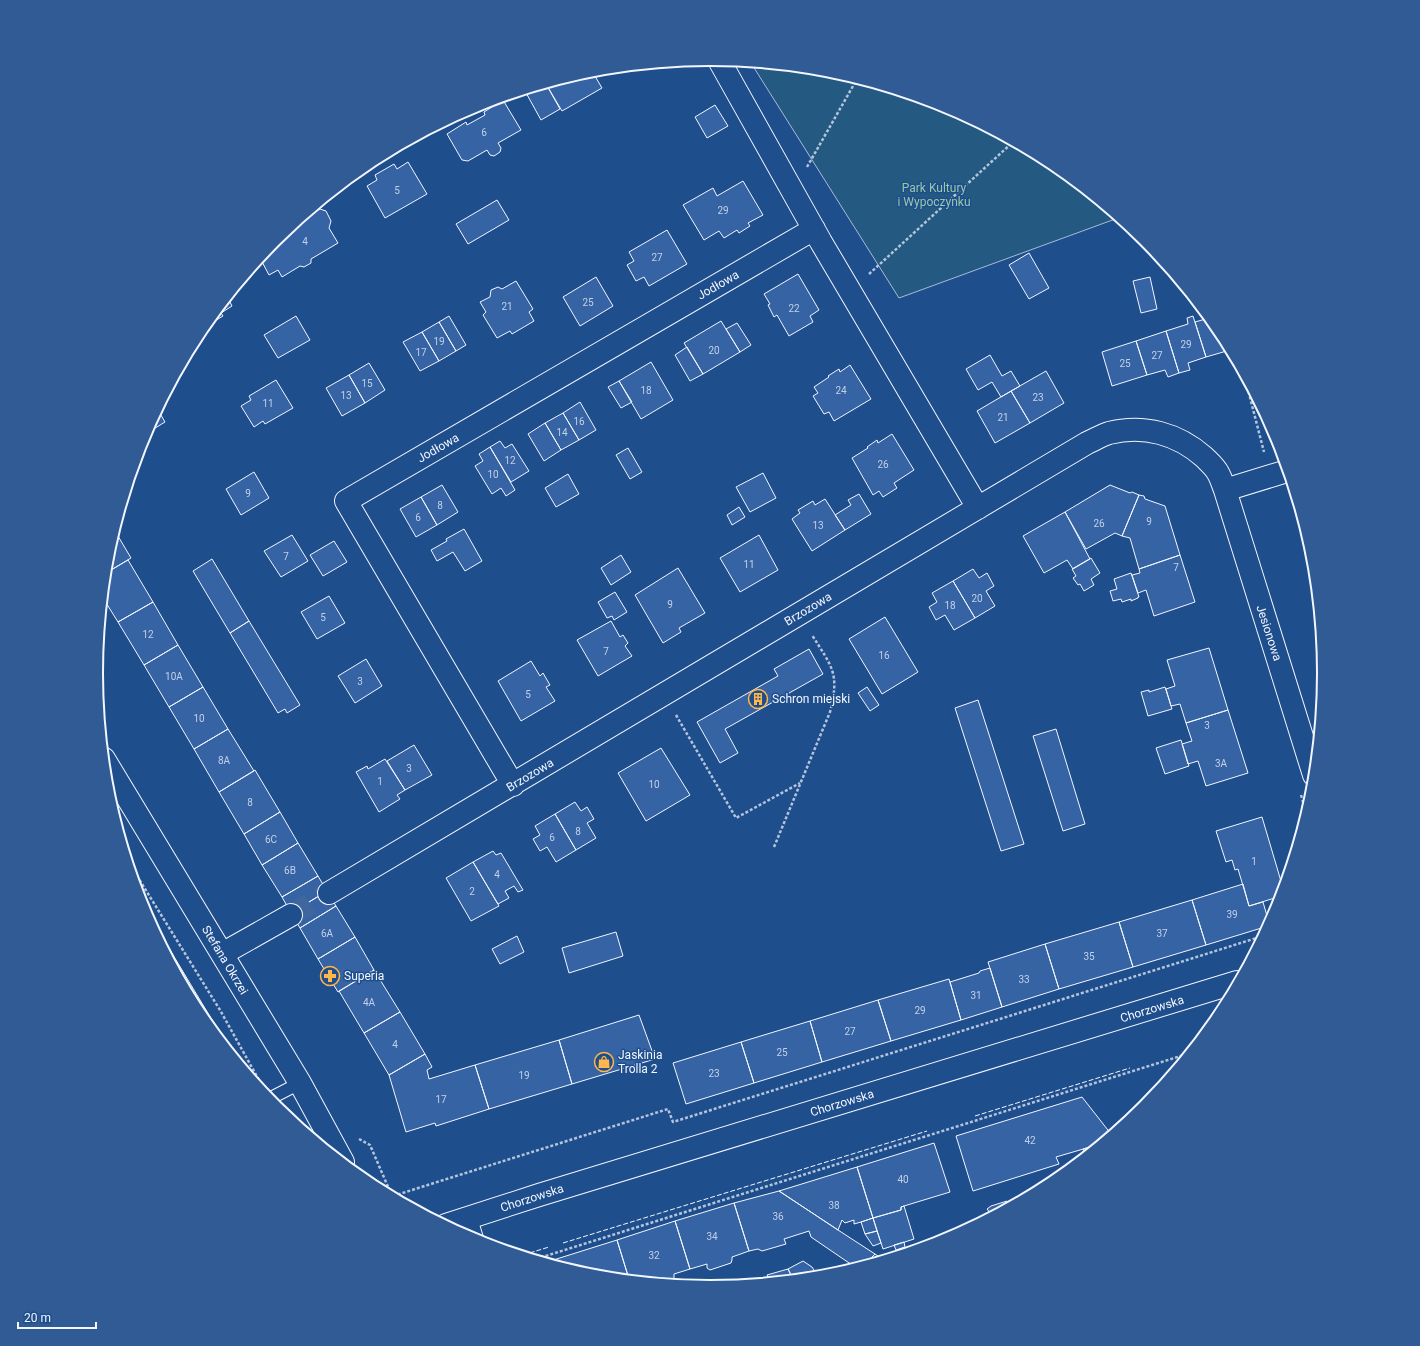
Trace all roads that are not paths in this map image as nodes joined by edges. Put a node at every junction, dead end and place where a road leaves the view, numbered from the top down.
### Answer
1 (722, 66) edge
2 (814, 229) junction
3 (1283, 472) edge
4 (1225, 490) junction
5 (978, 508) junction
6 (111, 771) edge
7 (1307, 782) edge
8 (513, 785) junction
9 (329, 893) tunnel mouth
10 (291, 915) tunnel mouth
11 (222, 954) junction
12 (1232, 984) edge
13 (300, 1083) junction
14 (271, 1091) edge
15 (338, 1154) edge
16 (463, 1227) edge

1 - 2 street
2 - 5 street
2 - 8 street, Jodłowa
3 - 4 street
4 - 5 street, Brzozowa
4 - 7 street, Jesionowa
5 - 8 street, Brzozowa
6 - 11 street, Stefana Okrzei
8 - 9 street, Brzozowa
10 - 11 street
11 - 13 street, Stefana Okrzei
12 - 16 street, Chorzowska
13 - 14 lane
13 - 15 street, Stefana Okrzei

